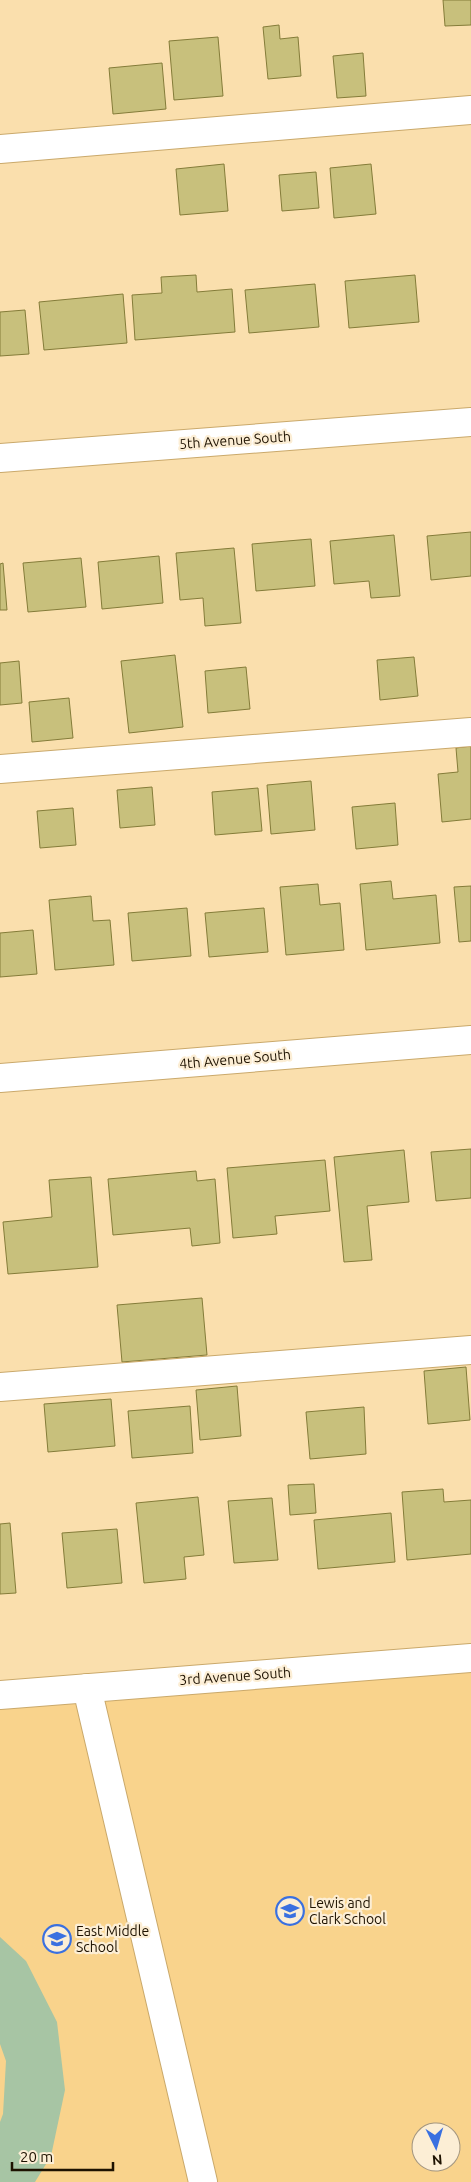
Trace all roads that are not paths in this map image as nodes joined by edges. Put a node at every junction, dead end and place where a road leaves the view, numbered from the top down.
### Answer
1 (471, 110) edge
2 (0, 149) edge
3 (471, 422) edge
4 (0, 458) edge
5 (471, 732) edge
6 (0, 769) edge
7 (471, 1040) edge
8 (0, 1078) edge
9 (471, 1350) edge
10 (0, 1387) edge
11 (471, 1658) edge
12 (87, 1688) junction
13 (0, 1695) edge
14 (203, 2182) edge

1 - 2 street
3 - 4 street, 5th Avenue South
5 - 6 street
7 - 8 street, 4th Avenue South
9 - 10 street
11 - 12 street, 3rd Avenue South
12 - 13 street, 3rd Avenue South
12 - 14 street

